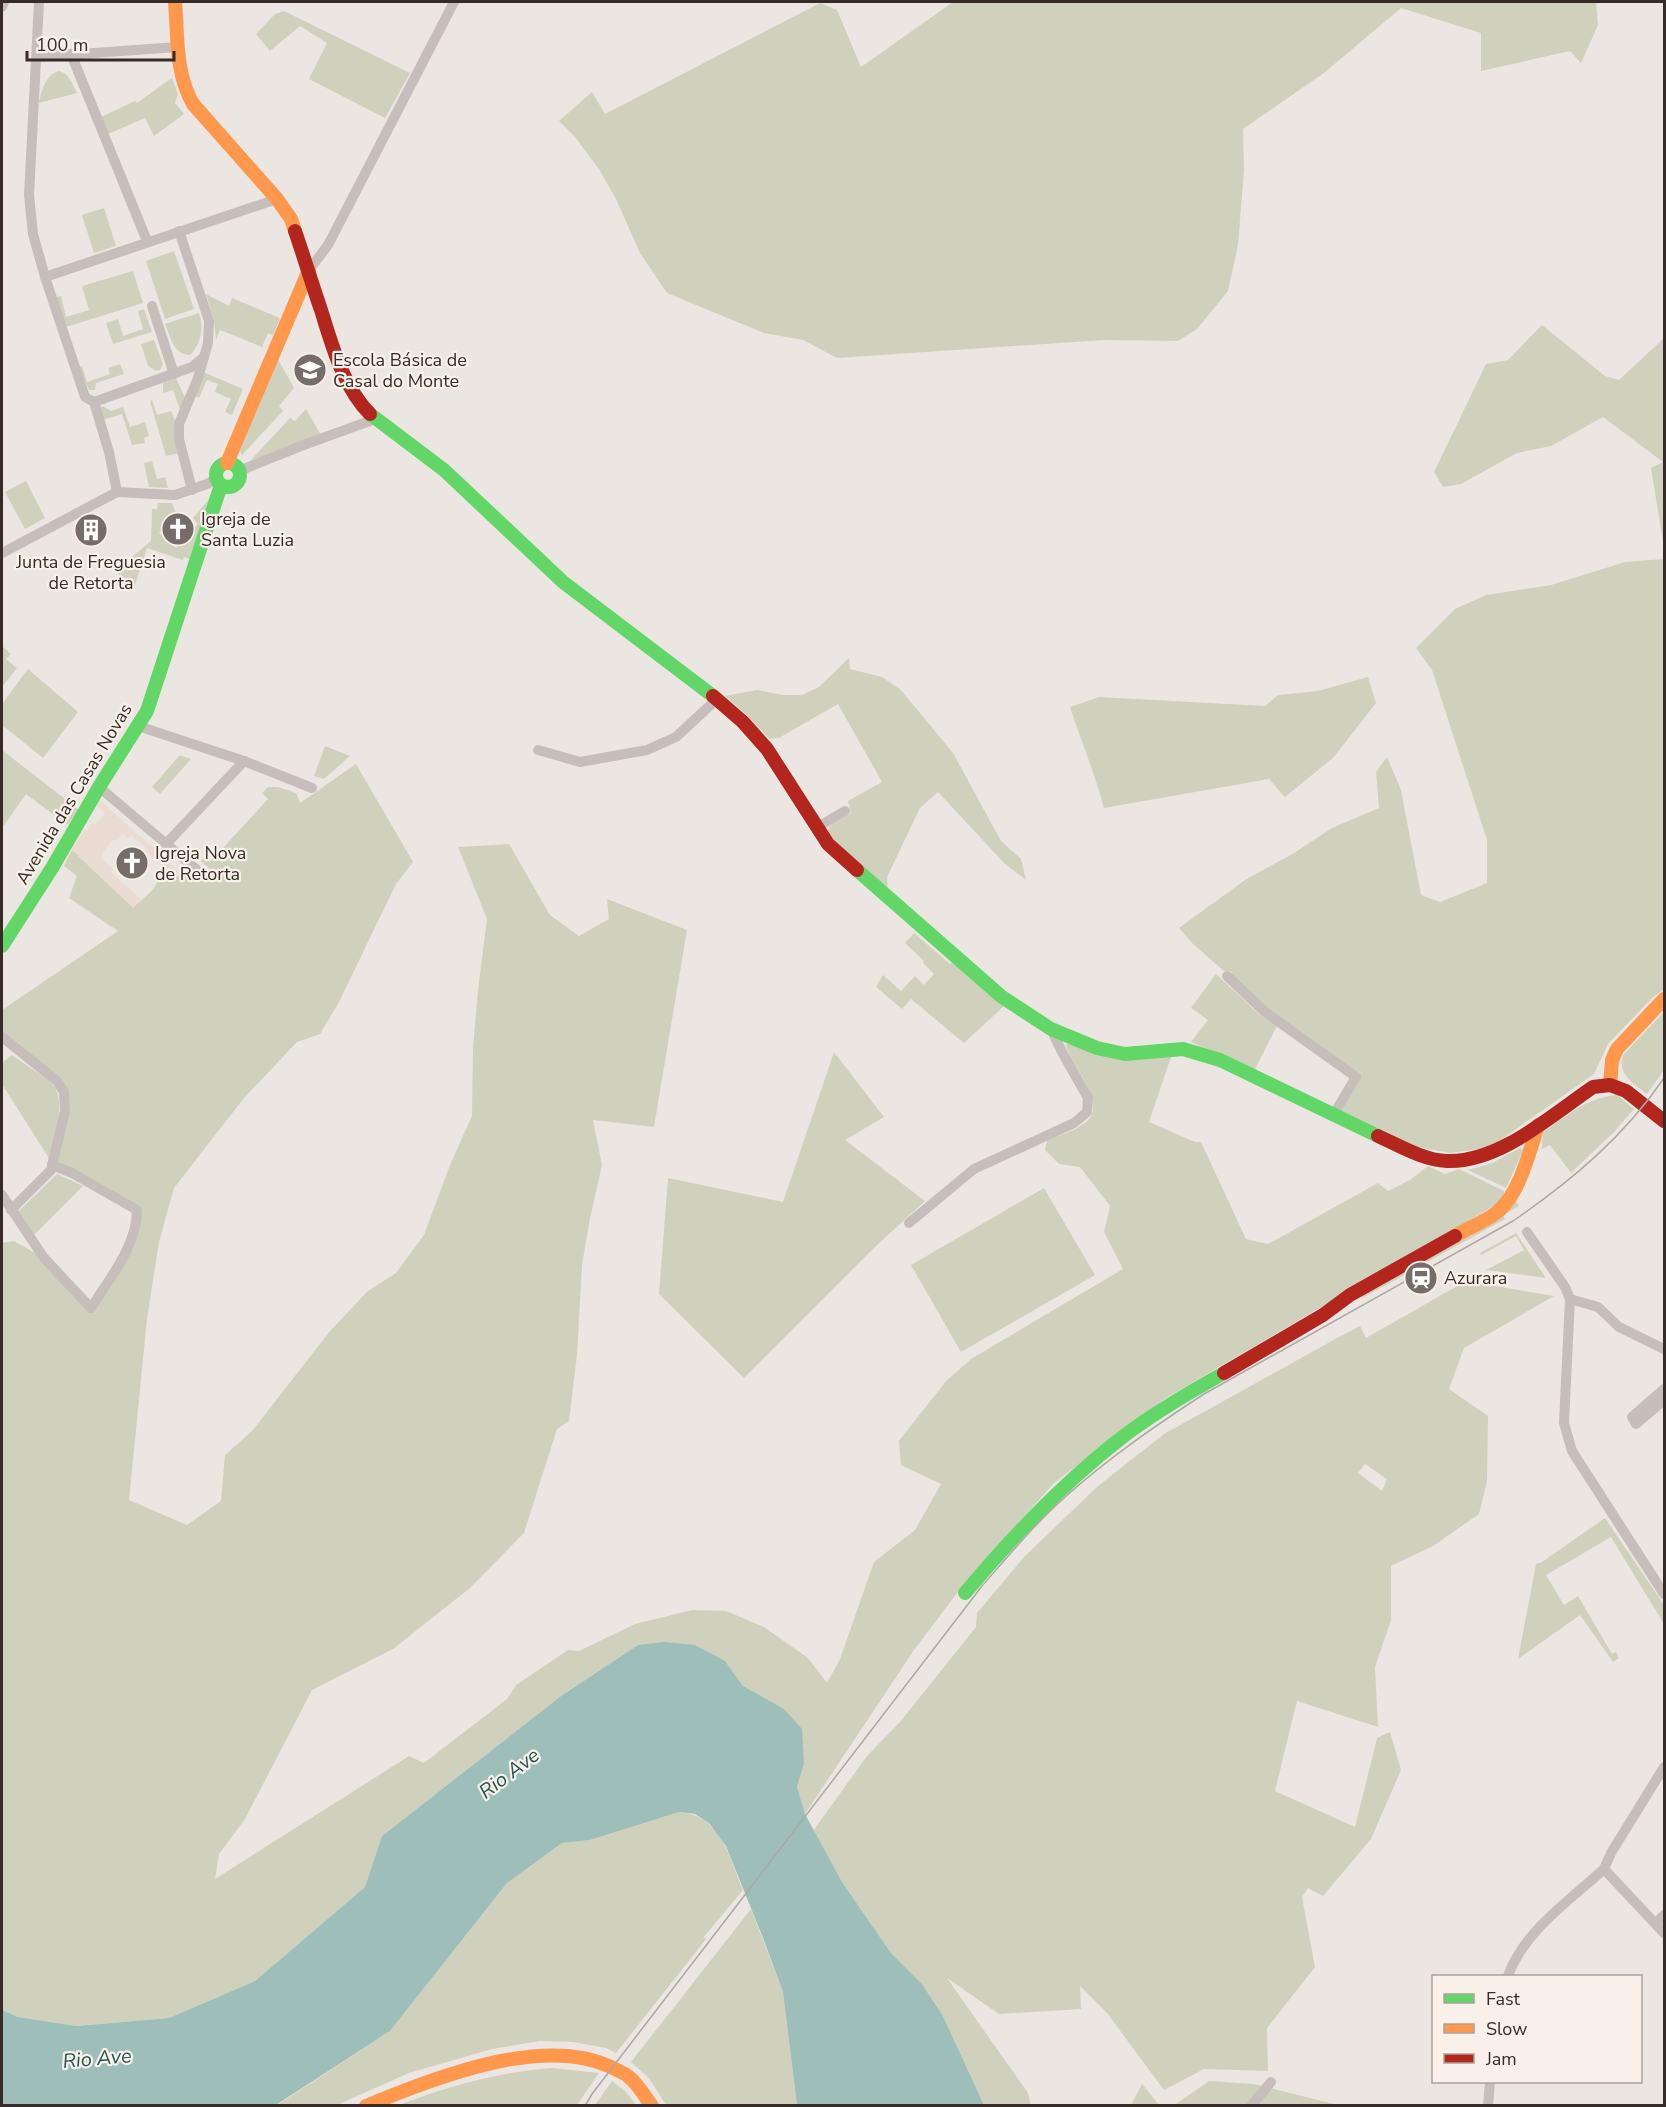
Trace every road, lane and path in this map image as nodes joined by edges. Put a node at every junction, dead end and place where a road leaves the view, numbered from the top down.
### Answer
1 (4, 2) edge
2 (39, 2) edge
3 (175, 2) edge
4 (454, 2) edge
5 (2, 7) edge
6 (177, 48) junction
7 (71, 54) junction
8 (38, 57) junction
9 (277, 199) junction
10 (179, 231) junction
11 (147, 241) junction
12 (309, 270) junction
13 (45, 277) junction
14 (152, 306) dead end
15 (204, 357) junction
16 (174, 374) junction
17 (94, 402) junction
18 (375, 419) junction
19 (227, 463) junction
20 (240, 471) junction
21 (219, 482) junction
22 (192, 490) junction
23 (117, 492) junction
24 (2, 553) edge
25 (717, 699) junction
26 (138, 726) junction
27 (538, 750) dead end
28 (244, 761) junction
29 (99, 787) junction
30 (312, 788) dead end
31 (845, 811) dead end
32 (818, 826) junction
33 (166, 844) junction
34 (196, 869) dead end
35 (2, 946) edge
36 (1227, 976) dead end
37 (1665, 999) edge
38 (1051, 1029) junction
39 (2, 1037) edge
40 (1610, 1085) junction
41 (1334, 1114) junction
42 (1665, 1120) edge
43 (1538, 1125) junction
44 (52, 1165) junction
45 (2, 1195) edge
46 (11, 1210) junction
47 (909, 1223) dead end
48 (1527, 1232) dead end
49 (1570, 1299) junction
50 (1665, 1349) edge
51 (965, 1593) dead end
52 (1665, 1594) edge
53 (1665, 1767) edge
54 (1604, 1869) junction
55 (1665, 1914) edge
56 (1656, 1923) junction
57 (1665, 1933) edge
58 (1509, 1975) edge
59 (1271, 2082) dead end
60 (1490, 2083) edge
61 (366, 2106) edge
62 (652, 2106) edge
63 (1251, 2106) edge
64 (1488, 2106) edge

1 - 5 street
2 - 8 street
3 - 6 street
4 - 12 street
6 - 7 street
6 - 9 street
7 - 8 street
7 - 11 street
8 - 13 street
9 - 10 street
9 - 12 street
10 - 11 street
10 - 15 street
11 - 13 street
12 - 18 street
12 - 19 street
13 - 17 street
14 - 16 street
15 - 16 street
15 - 22 street
16 - 17 street
17 - 23 street
18 - 20 street
18 - 25 street
19 - 20 street
19 - 21 street
20 - 21 street
21 - 22 street
21 - 26 street, Avenida das Casas Novas
22 - 23 street
23 - 24 street
25 - 27 street
25 - 32 street
26 - 28 street
26 - 29 street, Avenida das Casas Novas
28 - 30 street
28 - 33 street
29 - 33 street
29 - 35 street, Avenida das Casas Novas
31 - 32 street
32 - 38 street
33 - 34 street
36 - 41 street
37 - 40 street
38 - 41 street
38 - 47 street
39 - 44 street
40 - 42 street
40 - 43 street
41 - 43 street
43 - 51 street
44 - 46 street
44 - 46 street
45 - 46 street
48 - 49 street
49 - 50 street
49 - 52 street
53 - 54 street
54 - 56 street
54 - 58 street
55 - 56 street
56 - 57 street
59 - 63 street
60 - 64 street
61 - 62 street

